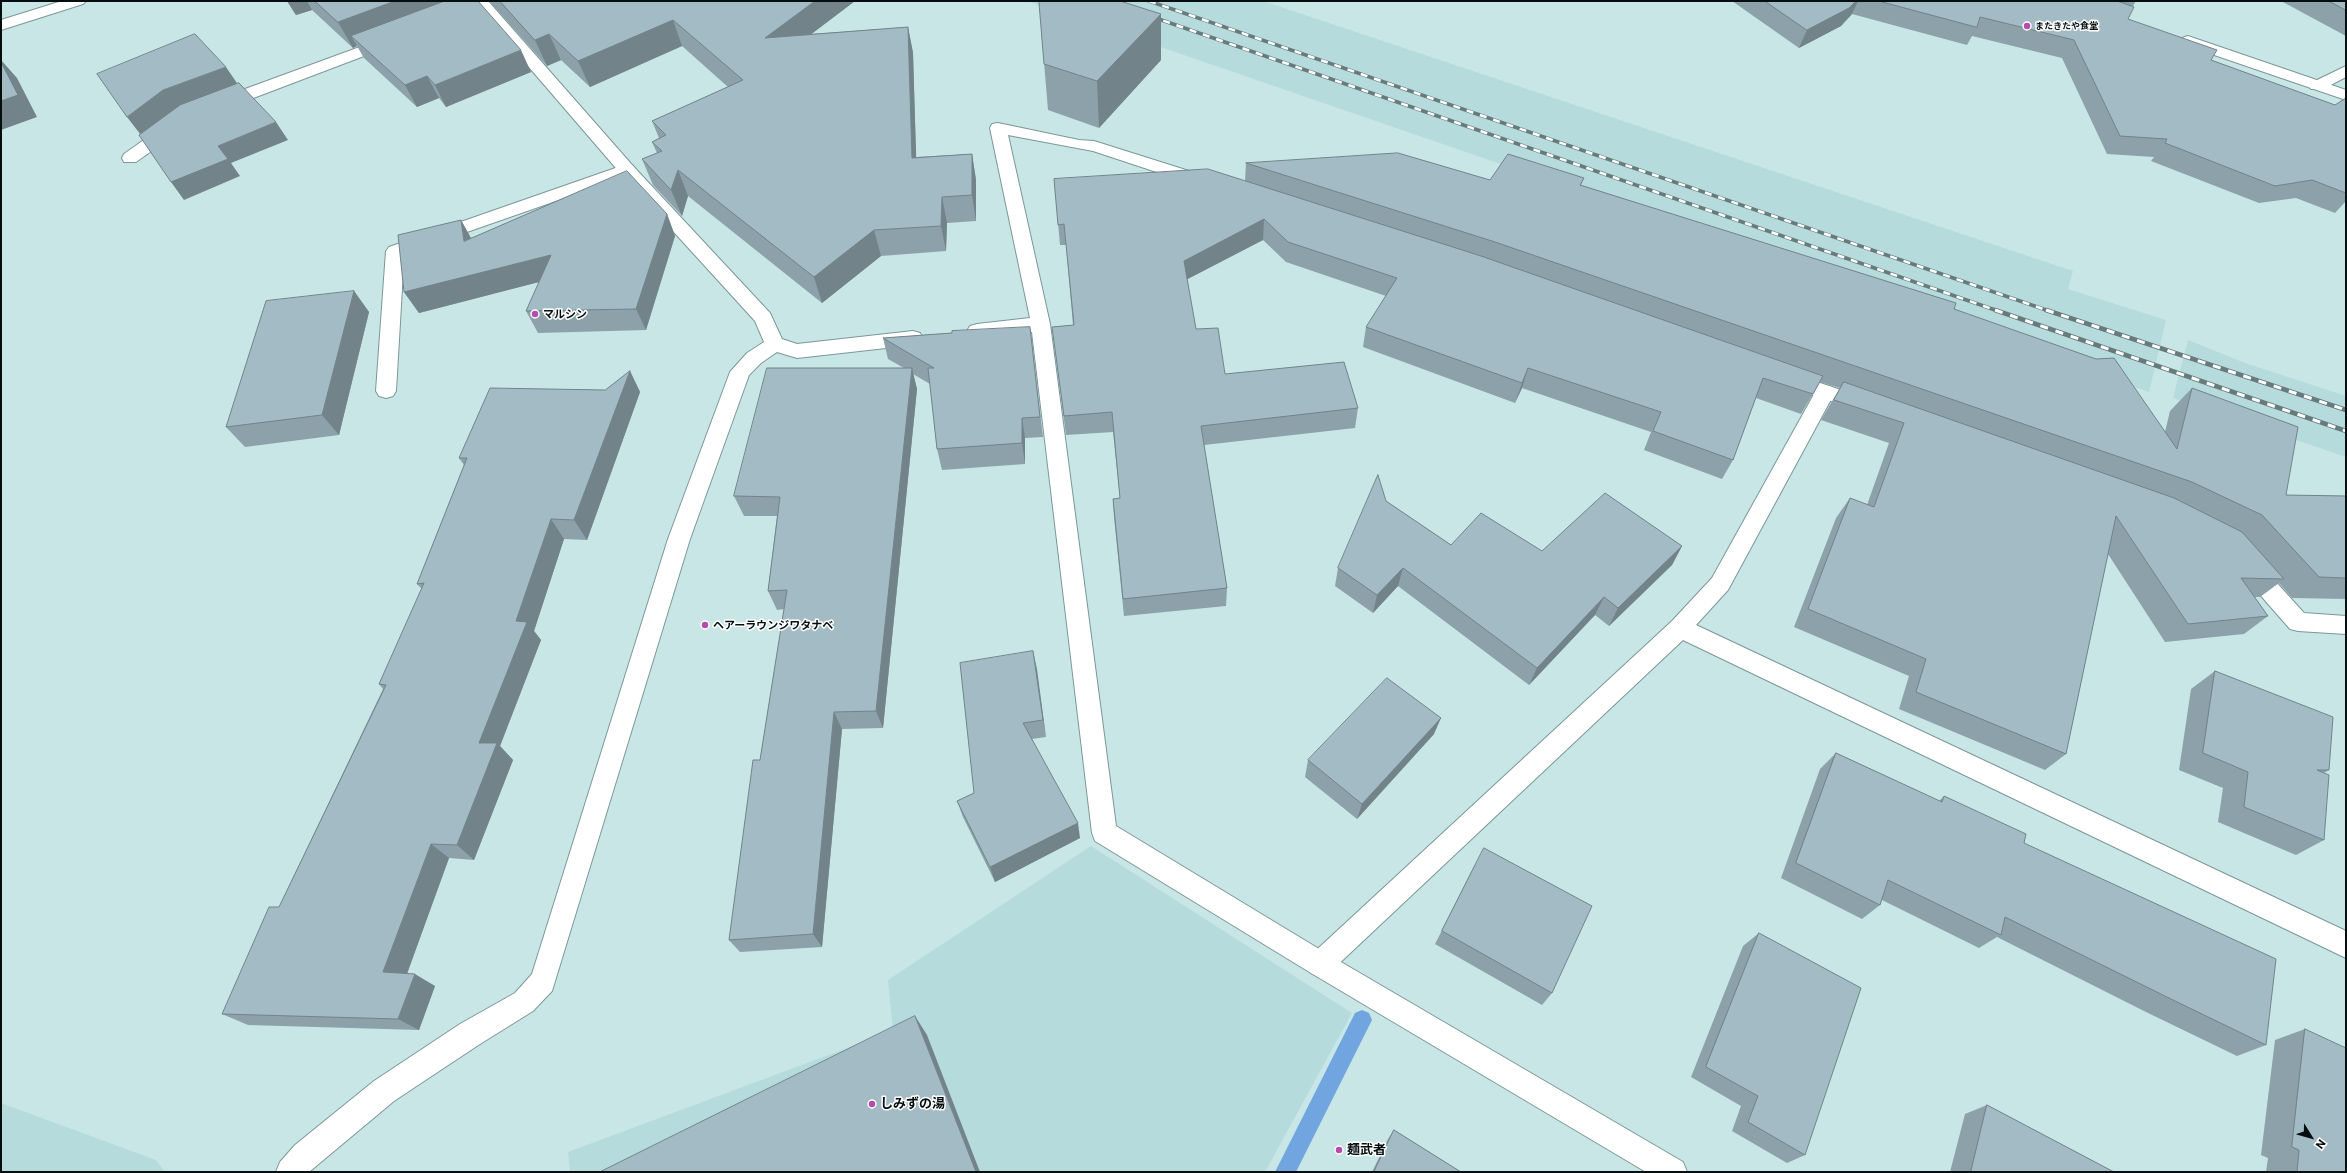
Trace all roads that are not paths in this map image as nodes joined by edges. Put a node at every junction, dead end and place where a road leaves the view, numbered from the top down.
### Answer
1 (78, 1) edge
2 (478, 6) edge
3 (1, 26) edge
4 (402, 37) edge
5 (2175, 37) edge
6 (2346, 71) edge
7 (2317, 86) junction
8 (2346, 95) edge
9 (208, 109) edge
10 (186, 118) edge
11 (130, 158) dead end
12 (627, 170) junction
13 (1222, 187) edge
14 (1041, 324) junction
15 (962, 333) edge
16 (931, 336) edge
17 (776, 344) junction
18 (1773, 373) edge
19 (386, 391) dead end
20 (1825, 392) junction
21 (1877, 410) edge
22 (2233, 550) edge
23 (2346, 625) edge
24 (1680, 628) junction
25 (2346, 945) edge
26 (1320, 964) junction
27 (290, 1172) edge
28 (1672, 1172) edge

1 - 3 street
2 - 12 street
4 - 9 street
5 - 7 street
6 - 7 street
7 - 8 street
10 - 11 street
12 - 17 street
12 - 19 street
13 - 14 street
14 - 15 street
14 - 26 street
16 - 17 street
17 - 27 street
18 - 20 street
20 - 21 street
20 - 24 street
22 - 23 street
24 - 25 street
24 - 26 street
26 - 28 street

